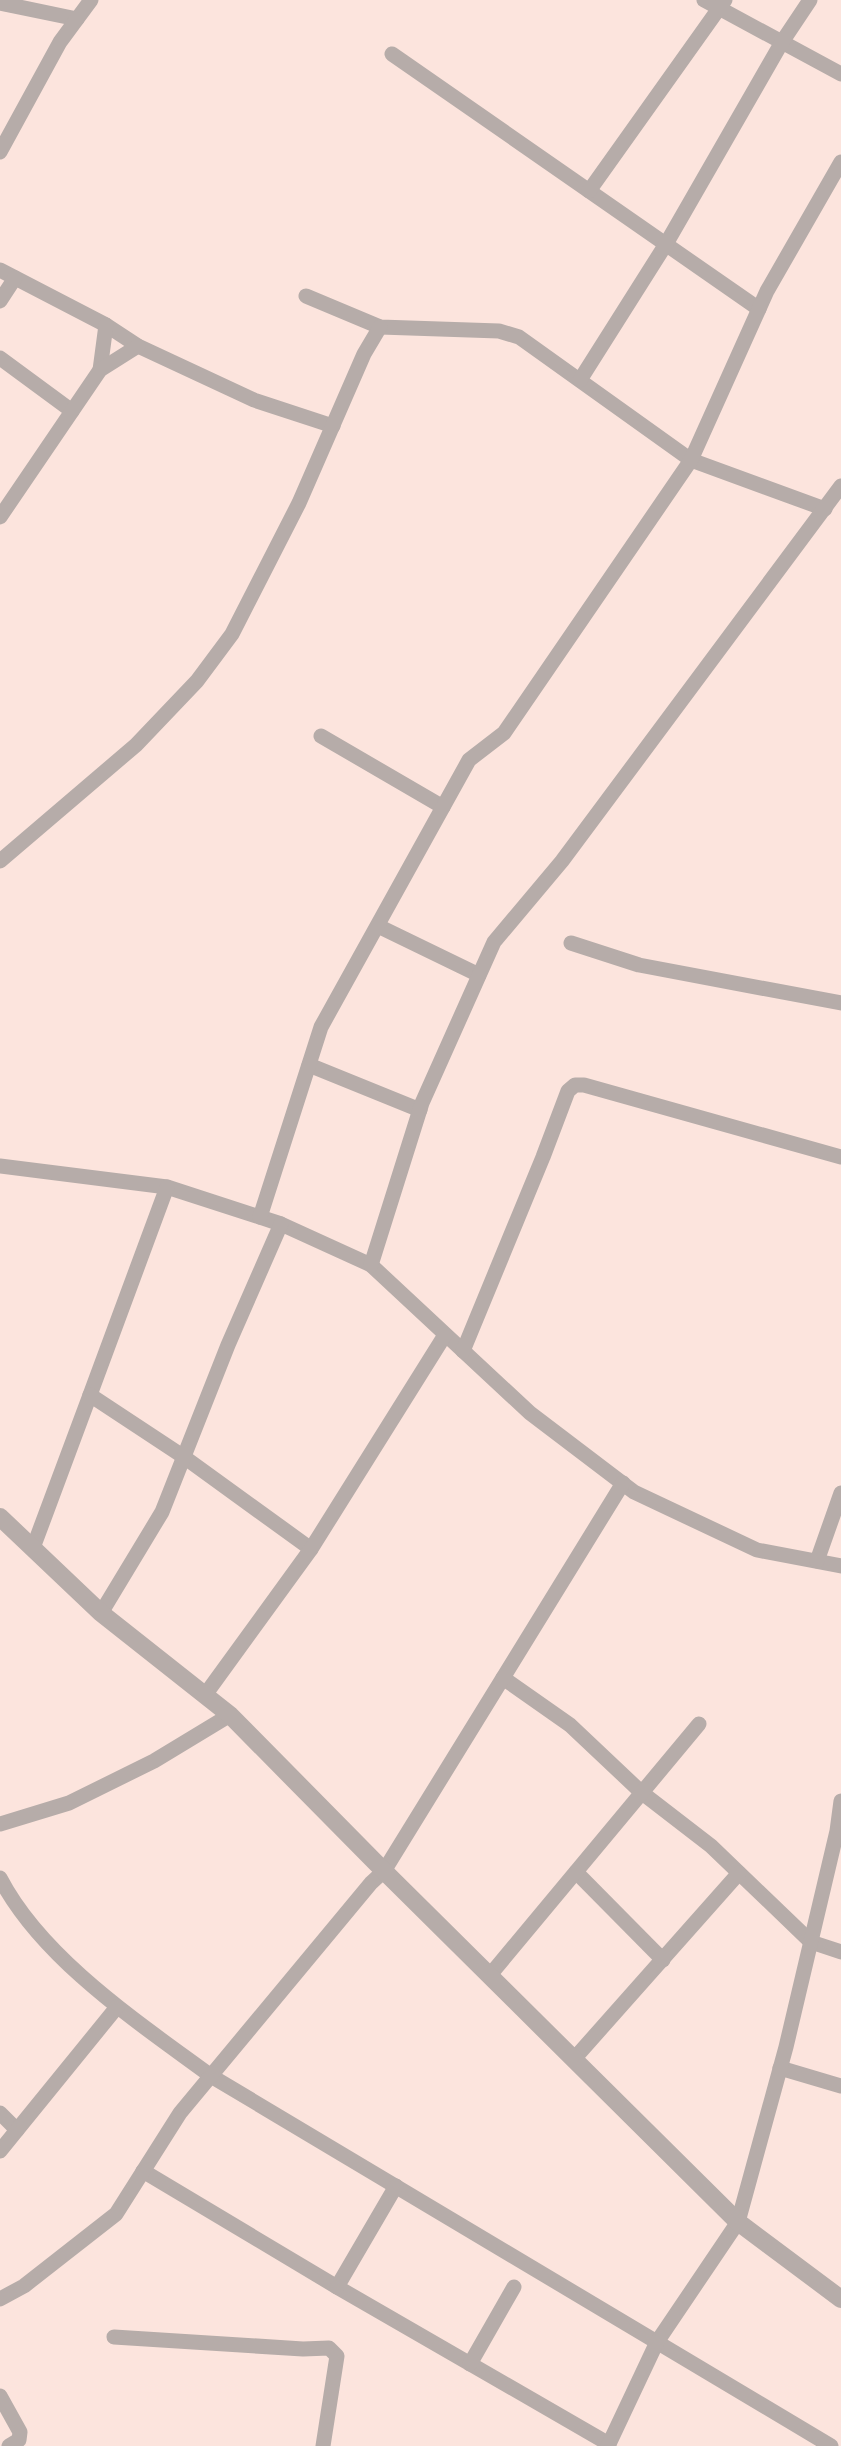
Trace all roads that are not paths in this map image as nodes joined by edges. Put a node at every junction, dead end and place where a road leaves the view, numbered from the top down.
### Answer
1 (91, 0) edge
2 (704, 0) edge
3 (810, 0) edge
4 (0, 3) edge
5 (722, 4) edge
6 (77, 19) junction
7 (782, 42) junction
8 (392, 54) dead end
9 (841, 74) edge
10 (0, 152) edge
11 (841, 162) edge
12 (589, 191) junction
13 (666, 244) junction
14 (0, 270) edge
15 (15, 278) junction
16 (306, 296) dead end
17 (0, 301) edge
18 (759, 309) junction
19 (106, 325) junction
20 (380, 327) junction
21 (138, 346) junction
22 (0, 358) edge
23 (100, 370) junction
24 (580, 380) junction
25 (72, 411) junction
26 (333, 426) junction
27 (691, 460) junction
28 (841, 486) edge
29 (825, 509) junction
30 (0, 518) edge
31 (321, 736) dead end
32 (443, 807) junction
33 (0, 861) edge
34 (378, 926) junction
35 (571, 943) dead end
36 (479, 975) junction
37 (841, 1003) edge
38 (309, 1065) junction
39 (420, 1110) junction
40 (841, 1157) edge
41 (0, 1166) edge
42 (167, 1187) junction
43 (260, 1217) junction
44 (281, 1224) junction
45 (371, 1265) junction
46 (445, 1335) junction
47 (463, 1351) junction
48 (90, 1395) junction
49 (184, 1457) junction
50 (622, 1483) junction
51 (841, 1493) edge
52 (0, 1517) edge
53 (33, 1548) junction
54 (311, 1549) junction
55 (817, 1561) junction
56 (841, 1566) edge
57 (101, 1613) junction
58 (503, 1678) junction
59 (206, 1695) junction
60 (230, 1714) junction
61 (699, 1724) dead end
62 (641, 1792) junction
63 (841, 1801) edge
64 (0, 1824) edge
65 (839, 1831) edge
66 (384, 1871) junction
67 (576, 1872) junction
68 (739, 1873) junction
69 (0, 1878) edge
70 (811, 1942) junction
71 (841, 1952) edge
72 (663, 1960) junction
73 (490, 1975) junction
74 (117, 2007) junction
75 (574, 2059) junction
76 (780, 2068) junction
77 (212, 2076) junction
78 (841, 2086) edge
79 (0, 2113) edge
80 (17, 2130) junction
81 (0, 2151) edge
82 (143, 2171) junction
83 (396, 2186) junction
84 (738, 2222) junction
85 (337, 2287) junction
86 (514, 2287) dead end
87 (841, 2298) edge
88 (0, 2299) edge
89 (114, 2337) dead end
90 (657, 2342) junction
91 (470, 2364) junction
92 (0, 2396) edge
93 (608, 2445) edge
94 (9, 2446) edge
95 (323, 2446) edge
96 (831, 2446) edge

1 - 6 street
2 - 5 street
3 - 7 street
4 - 6 street
5 - 7 street
5 - 12 street
6 - 10 street
7 - 9 street
7 - 13 street
8 - 12 street
11 - 18 street
12 - 13 street
13 - 18 street
13 - 24 street
14 - 15 street
15 - 17 street
15 - 19 street
16 - 20 street
18 - 27 street
19 - 21 street
19 - 23 street
20 - 24 street
20 - 26 street
21 - 23 street
21 - 26 street
22 - 25 street
23 - 25 street
24 - 27 street
25 - 30 street
26 - 33 street
27 - 29 street
27 - 32 street
28 - 29 street
29 - 36 street
31 - 32 street
32 - 34 street
34 - 36 street
34 - 38 street
35 - 37 street
36 - 39 street
38 - 39 street
38 - 43 street
39 - 45 street
40 - 47 street
41 - 42 street
42 - 43 street
42 - 48 street
43 - 44 street
44 - 45 street
44 - 49 street
45 - 46 street
46 - 47 street
46 - 54 street
47 - 50 street
48 - 49 street
48 - 53 street
49 - 54 street
49 - 57 street
50 - 55 street
50 - 58 street
51 - 55 street
52 - 53 street
53 - 57 street
54 - 59 street
55 - 56 street
57 - 59 street
58 - 62 street
58 - 66 street
59 - 60 street
60 - 64 street
60 - 66 street
61 - 62 street
62 - 67 street
62 - 68 street
63 - 65 street
65 - 70 street
66 - 73 street
66 - 77 street
67 - 72 street
67 - 73 street
68 - 70 street
68 - 72 street
69 - 74 street
70 - 71 street
70 - 76 street
72 - 75 street
73 - 75 street
74 - 77 street
74 - 80 street
75 - 84 street
76 - 78 street
76 - 84 street
77 - 82 street
77 - 83 street
79 - 80 street
80 - 81 street
82 - 85 street
82 - 88 street
83 - 85 street
83 - 90 street
84 - 87 street
84 - 90 street
85 - 91 street
86 - 91 street
89 - 95 street
90 - 93 street
90 - 96 street
91 - 93 street
92 - 94 street

